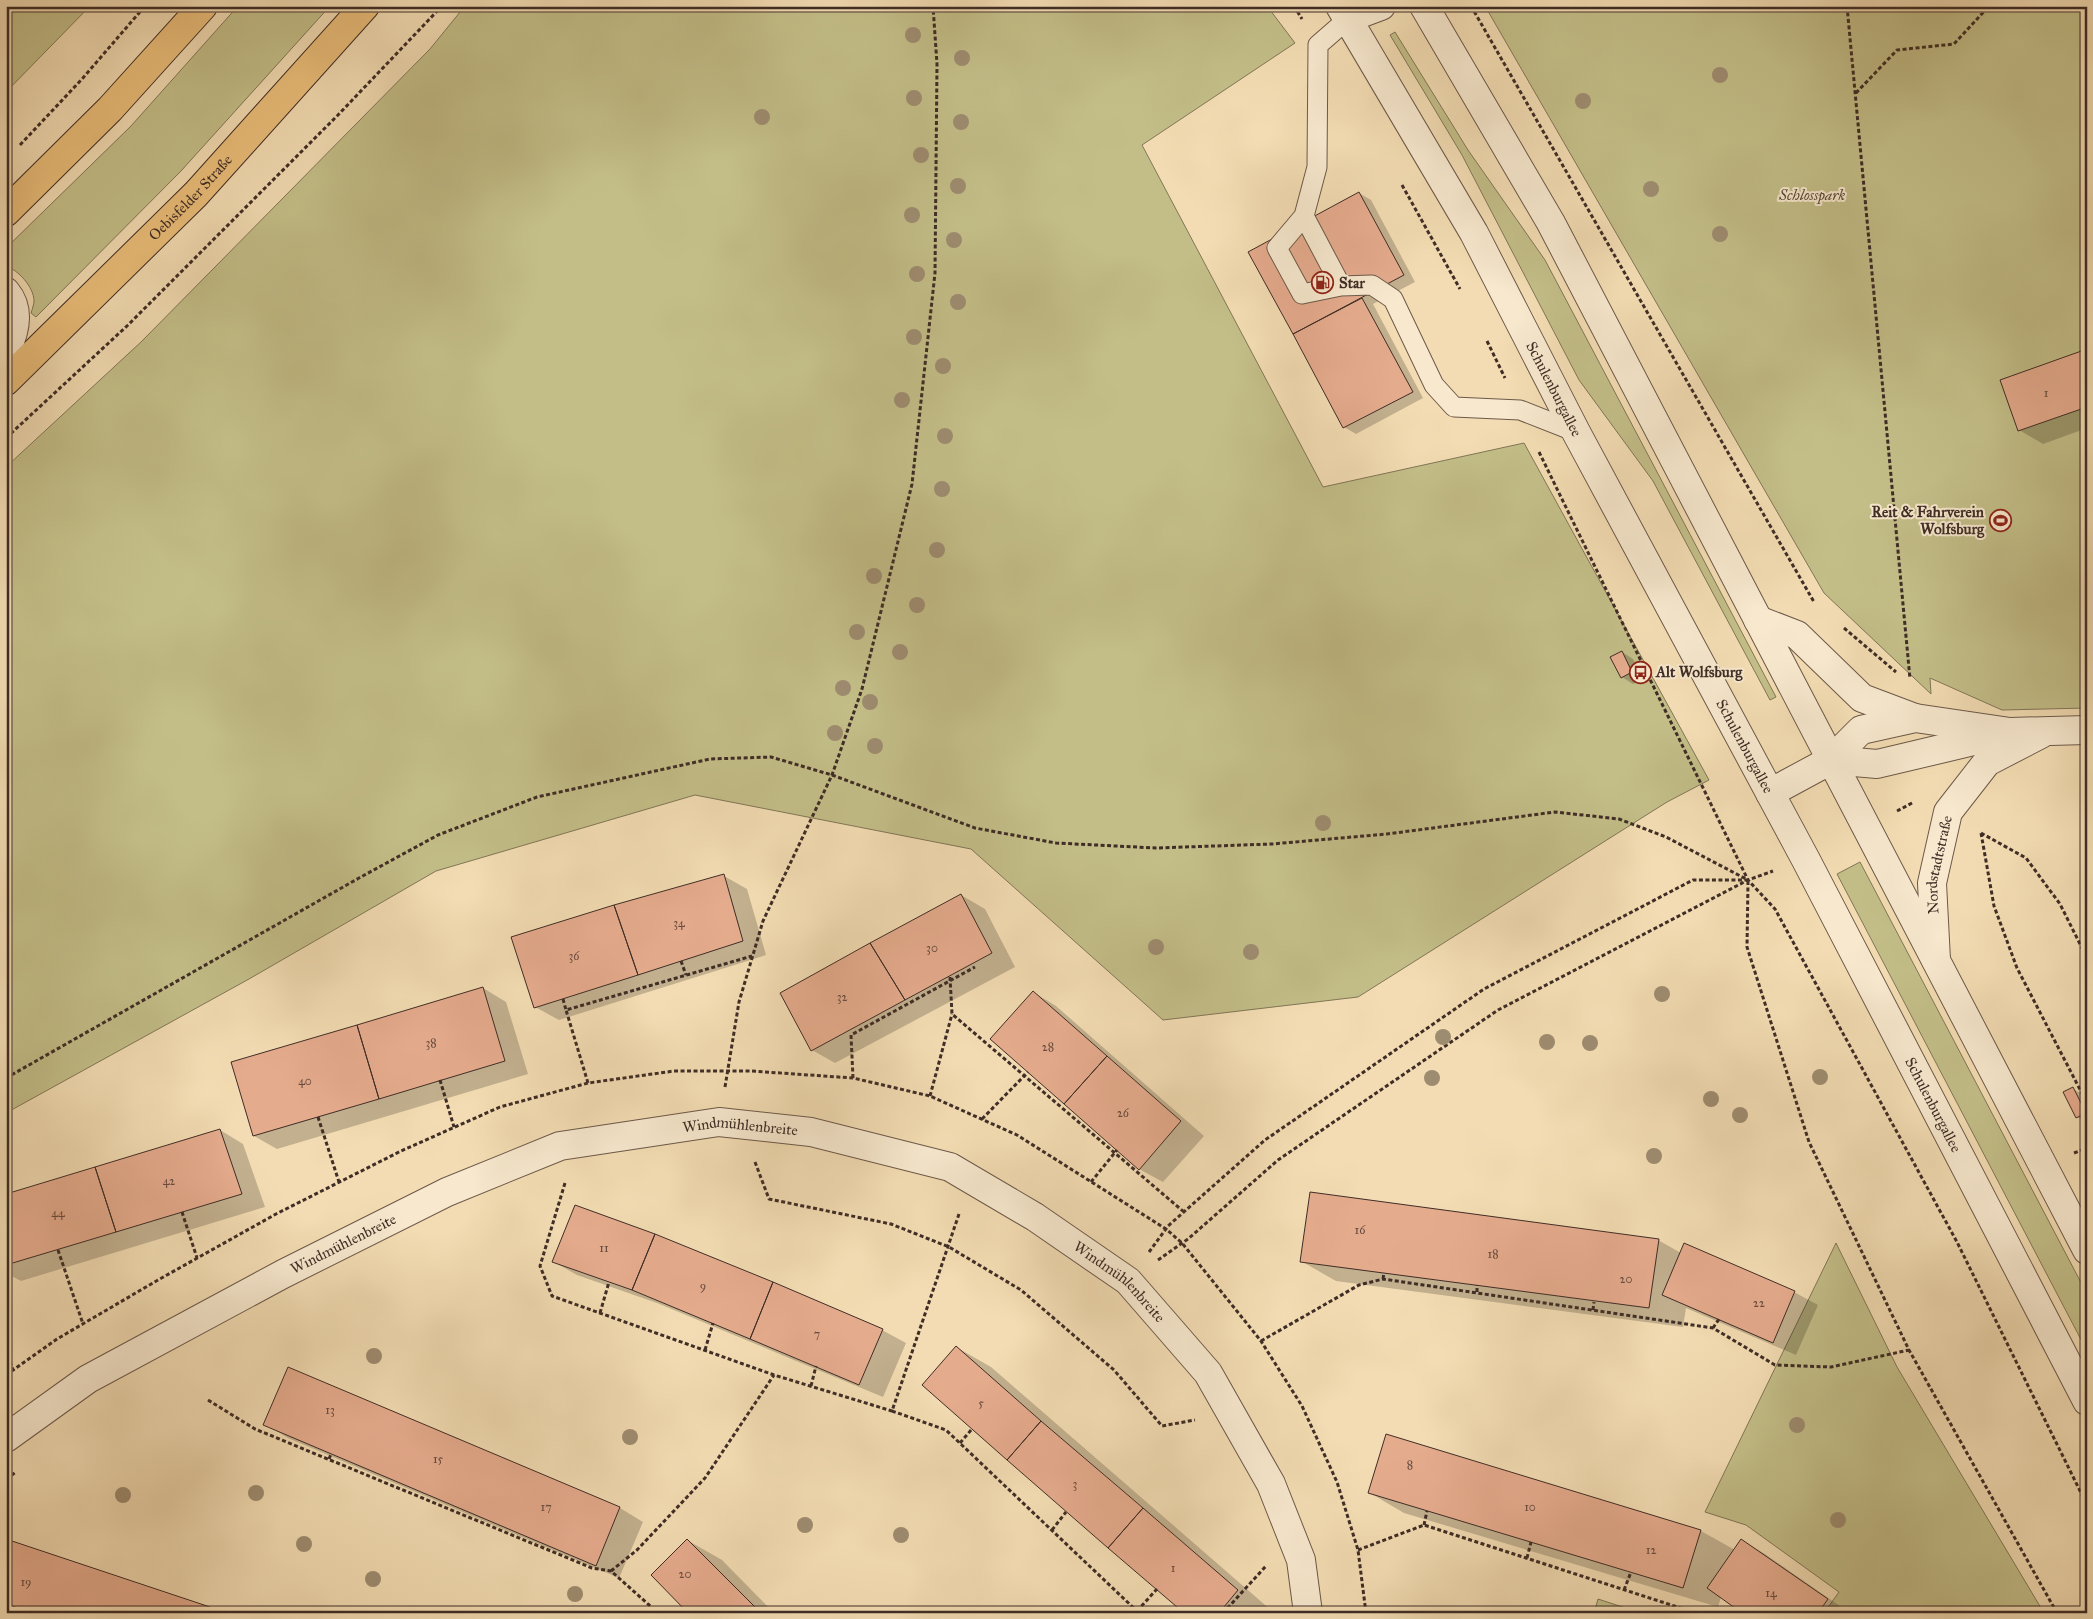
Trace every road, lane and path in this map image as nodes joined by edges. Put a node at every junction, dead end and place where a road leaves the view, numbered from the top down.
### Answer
1 (144, 6) edge
2 (203, 6) edge
3 (365, 6) edge
4 (442, 6) edge
5 (933, 6) edge
6 (1381, 6) edge
7 (1424, 6) edge
8 (1471, 6) edge
9 (1848, 6) edge
10 (1989, 6) edge
11 (1344, 12) edge
12 (1856, 93) junction
13 (19, 146) dead end
14 (6, 212) edge
15 (1304, 216) junction
16 (1341, 286) junction
17 (6, 292) edge
18 (6, 351) edge
19 (6, 381) edge
20 (1576, 432) junction
21 (6, 438) edge
22 (1820, 607) dead end
23 (1758, 620) junction
24 (1840, 625) dead end
25 (1915, 718) junction
26 (2087, 730) edge
27 (2048, 731) junction
28 (2010, 732) junction
29 (1831, 760) junction
30 (832, 775) junction
31 (1770, 793) junction
32 (1748, 880) junction
33 (753, 956) junction
34 (2087, 958) edge
35 (1936, 960) junction
36 (681, 961) dead end
37 (975, 967) dead end
38 (686, 975) junction
39 (951, 978) junction
40 (563, 998) dead end
41 (566, 1010) junction
42 (952, 1014) junction
43 (857, 1026) dead end
44 (860, 1030) junction
45 (728, 1071) junction
46 (1026, 1074) junction
47 (6, 1078) edge
48 (853, 1078) junction
49 (440, 1080) dead end
50 (588, 1083) junction
51 (930, 1096) junction
52 (2087, 1103) edge
53 (318, 1117) dead end
54 (982, 1120) junction
55 (719, 1122) junction
56 (454, 1127) junction
57 (1116, 1152) junction
58 (754, 1157) dead end
59 (969, 1178) junction
60 (339, 1182) junction
61 (557, 1182) dead end
62 (1091, 1182) junction
63 (182, 1212) dead end
64 (1184, 1212) junction
65 (1166, 1229) junction
66 (1182, 1244) junction
67 (949, 1246) junction
68 (58, 1250) dead end
69 (2087, 1250) edge
70 (197, 1258) junction
71 (1384, 1273) dead end
72 (1383, 1279) junction
73 (1128, 1281) junction
74 (609, 1282) dead end
75 (1477, 1286) dead end
76 (1477, 1292) junction
77 (1594, 1302) dead end
78 (1593, 1310) junction
79 (600, 1314) junction
80 (1719, 1319) dead end
81 (713, 1323) dead end
82 (83, 1324) junction
83 (1713, 1328) junction
84 (1261, 1340) junction
85 (6, 1349) edge
86 (705, 1350) junction
87 (1908, 1350) junction
88 (816, 1366) dead end
89 (13, 1370) junction
90 (6, 1375) edge
91 (774, 1375) junction
92 (811, 1386) junction
93 (208, 1400) dead end
94 (2087, 1401) edge
95 (892, 1411) junction
96 (1198, 1419) dead end
97 (972, 1429) dead end
98 (6, 1438) edge
99 (960, 1443) junction
100 (331, 1454) dead end
101 (329, 1459) junction
102 (440, 1500) dead end
103 (438, 1504) junction
104 (2087, 1505) edge
105 (1427, 1511) dead end
106 (1066, 1512) dead end
107 (1424, 1525) junction
108 (1052, 1530) junction
109 (1531, 1542) dead end
110 (1358, 1550) junction
111 (1528, 1558) junction
112 (1268, 1564) dead end
113 (611, 1571) junction
114 (1631, 1572) dead end
115 (1157, 1589) dead end
116 (1624, 1590) junction
117 (13, 1606) dead end
118 (1138, 1612) edge
119 (11, 1613) edge
120 (658, 1613) edge
121 (1223, 1613) edge
122 (1308, 1613) edge
123 (1366, 1613) edge
124 (1696, 1613) edge
125 (2057, 1613) edge

1 - 13 path
2 - 14 main road
3 - 19 main road, Oebisfelder Straße
4 - 21 path
5 - 30 path
6 - 11 street
7 - 23 street
8 - 22 path
9 - 12 path
10 - 12 path
11 - 15 lane
11 - 20 street, Schulenburgallee
12 - 24 path
15 - 16 lane
15 - 16 lane
16 - 20 lane
17 - 18 street
20 - 31 street, Schulenburgallee
23 - 25 street, Nordstadtstraße
23 - 29 street
25 - 28 street, Nordstadtstraße
25 - 29 street, Nordstadtstraße
26 - 27 street, Nordstadtstraße
27 - 28 street, Nordstadtstraße
27 - 35 street, Nordstadtstraße
28 - 29 street, Nordstadtstraße
29 - 31 street, Nordstadtstraße
29 - 35 street
30 - 32 path
30 - 33 path
30 - 47 path
31 - 94 street, Schulenburgallee
32 - 64 path
32 - 66 path
32 - 87 path
32 - 104 path
33 - 38 path
33 - 45 path
34 - 52 path
35 - 69 street
36 - 38 path
37 - 39 path
38 - 41 path
39 - 42 path
39 - 44 path
40 - 41 path
41 - 50 path
42 - 46 path
42 - 51 path
43 - 44 path
44 - 48 path
45 - 48 path
45 - 50 path
45 - 55 path
46 - 54 path
46 - 57 path
48 - 51 path
49 - 56 path
50 - 56 path
51 - 54 path
53 - 60 path
54 - 62 path
55 - 59 street, Windmühlenbreite
55 - 98 street, Windmühlenbreite
56 - 60 path
57 - 62 path
57 - 64 path
58 - 67 path
59 - 67 path
59 - 73 street, Windmühlenbreite
60 - 70 path
61 - 79 path
62 - 65 path
63 - 70 path
64 - 65 path
65 - 66 path
65 - 73 path
66 - 73 path
66 - 84 path
67 - 95 path
67 - 96 path
68 - 82 path
70 - 82 path
71 - 72 path
72 - 76 path
72 - 84 path
73 - 122 street, Windmühlenbreite
74 - 79 path
75 - 76 path
76 - 78 path
77 - 78 path
78 - 83 path
79 - 86 path
80 - 83 path
81 - 86 path
82 - 89 path
83 - 87 path
84 - 110 path
85 - 89 path
86 - 91 path
87 - 125 path
88 - 92 path
89 - 90 path
91 - 92 path
91 - 113 path
92 - 95 path
93 - 101 path
95 - 99 path
97 - 99 path
99 - 108 path
100 - 101 path
101 - 103 path
102 - 103 path
103 - 113 path
105 - 107 path
106 - 108 path
107 - 110 path
107 - 111 path
108 - 118 path
109 - 111 path
110 - 123 path
111 - 116 path
112 - 121 path
113 - 120 path
114 - 116 path
115 - 118 path
116 - 124 path
117 - 119 path

